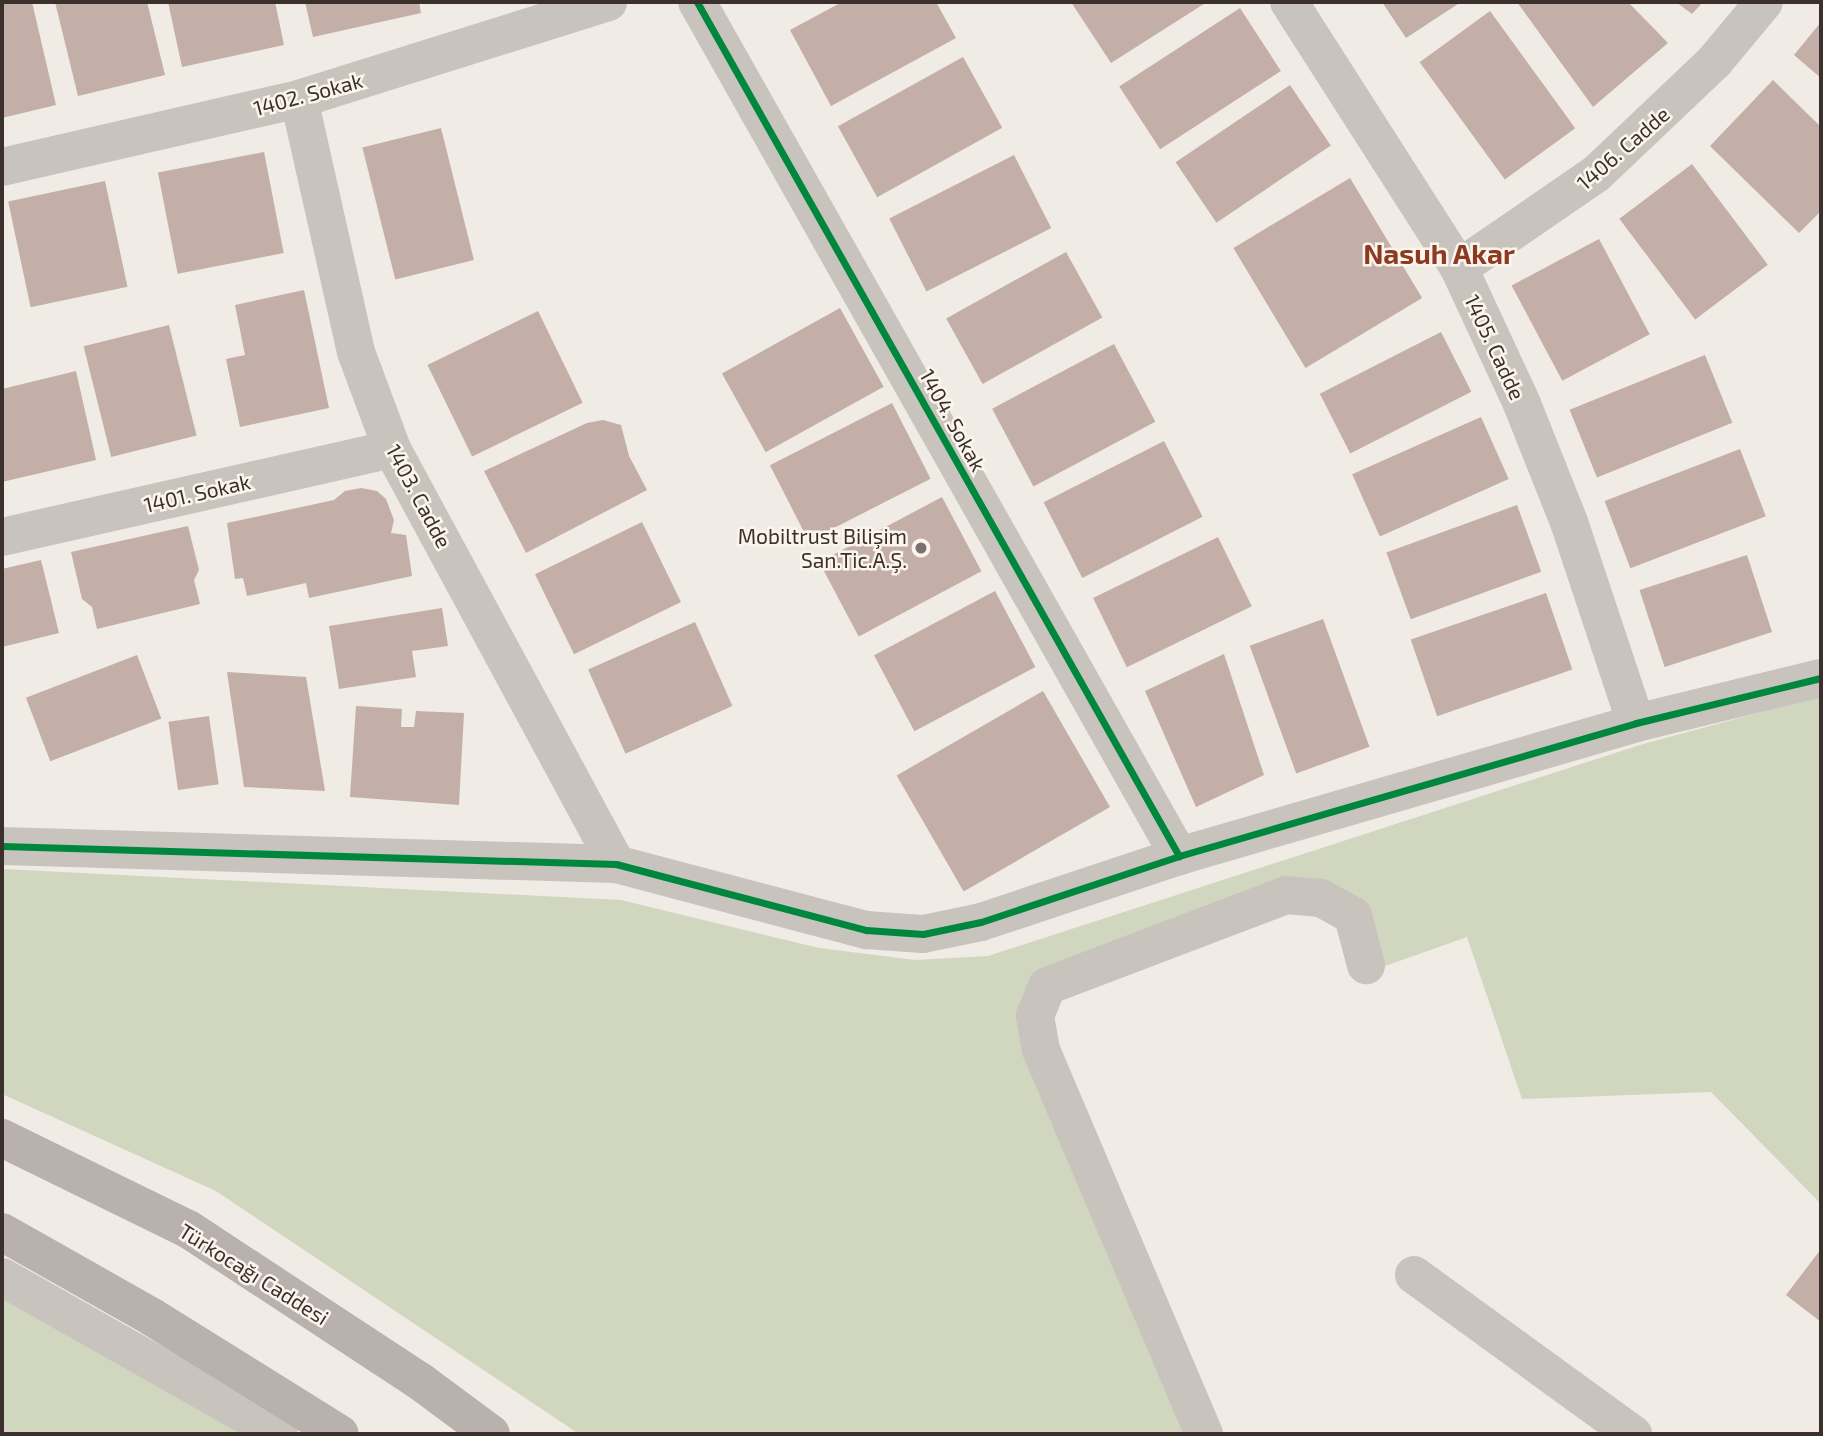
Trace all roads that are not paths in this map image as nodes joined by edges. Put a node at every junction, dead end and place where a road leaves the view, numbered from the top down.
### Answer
1 (608, 2) edge
2 (697, 2) edge
3 (1289, 2) edge
4 (1764, 2) edge
5 (299, 99) junction
6 (2, 167) edge
7 (1459, 268) junction
8 (393, 449) junction
9 (2, 537) edge
10 (1821, 677) edge
11 (1636, 723) junction
12 (2, 846) edge
13 (1179, 856) junction
14 (616, 864) junction
15 (1366, 965) dead end
16 (2, 1138) edge
17 (2, 1232) edge
18 (1414, 1275) dead end
19 (2, 1278) edge
20 (279, 1434) edge
21 (340, 1434) edge
22 (491, 1434) edge
23 (1204, 1434) edge
24 (1633, 1434) edge

1 - 5 street, 1402. Sokak
2 - 13 street, 1404. Sokak
3 - 7 street, 1405. Cadde
4 - 7 street, 1406. Cadde
5 - 6 street, 1402. Sokak
5 - 8 street, 1403. Cadde
7 - 11 street, 1405. Cadde
8 - 9 street, 1401. Sokak
8 - 14 street, 1403. Cadde
10 - 11 street
11 - 13 street
12 - 14 street
13 - 14 street
15 - 23 street
16 - 22 main road, Türkocağı Caddesi
17 - 21 main road
18 - 24 street
19 - 20 street

